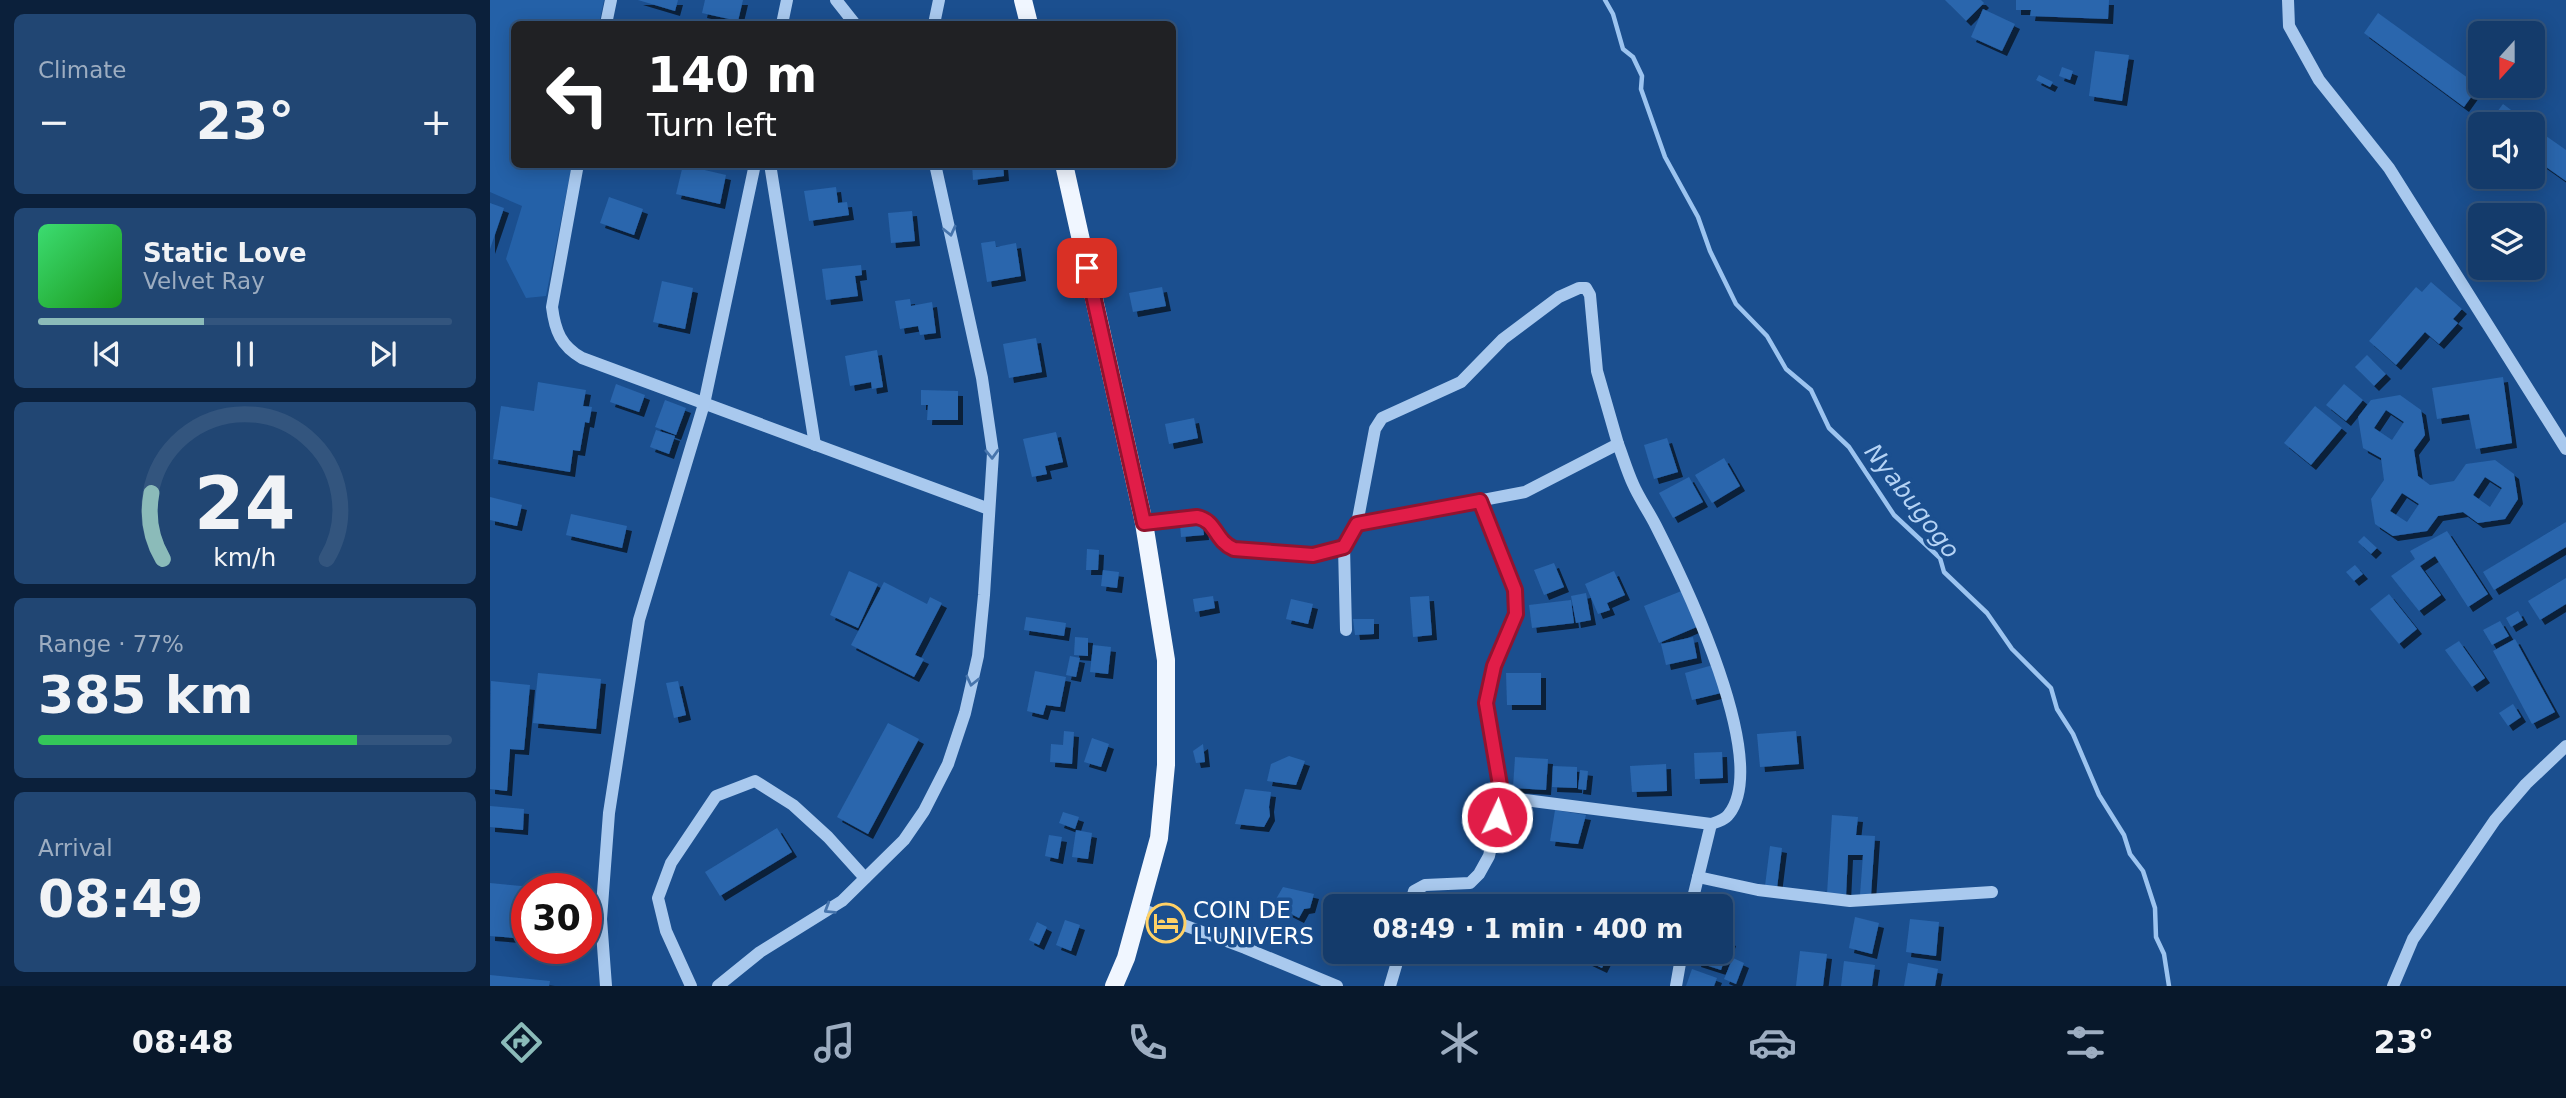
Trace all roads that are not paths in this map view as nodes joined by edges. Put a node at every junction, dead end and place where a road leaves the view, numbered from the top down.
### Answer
1 (611, 0) edge
2 (787, 0) edge
3 (836, 0) edge
4 (939, 0) edge
5 (1023, 0) edge
6 (2288, 0) edge
7 (607, 21) edge
8 (783, 21) edge
9 (853, 21) edge
10 (935, 21) edge
11 (1028, 21) edge
12 (577, 168) edge
13 (754, 168) edge
14 (771, 168) edge
15 (936, 168) edge
16 (1065, 168) edge
17 (704, 404) junction
18 (1618, 444) junction
19 (816, 445) junction
20 (2566, 449) edge
21 (1480, 501) junction
22 (989, 509) junction
23 (1144, 523) junction
24 (1357, 524) junction
25 (1344, 547) junction
26 (1346, 629) dead end
27 (2566, 746) edge
28 (1502, 797) junction
29 (1711, 824) junction
30 (1698, 877) junction
31 (865, 878) junction
32 (1992, 892) dead end
33 (1413, 894) edge
34 (1694, 894) edge
35 (1141, 909) junction
36 (1396, 964) edge
37 (1680, 964) edge
38 (606, 986) edge
39 (691, 986) edge
40 (718, 986) edge
41 (1114, 986) edge
42 (1337, 986) edge
43 (1390, 986) edge
44 (1676, 986) edge
45 (2393, 986) edge

1 - 7 street
2 - 8 street
3 - 9 street
4 - 10 street
5 - 11 main road
6 - 20 street
12 - 17 street
13 - 17 street
14 - 19 street
15 -> 22 street
16 - 23 main road
17 - 19 street
17 - 38 street
18 - 21 street
18 - 24 street
18 - 29 street
19 - 22 street
21 - 24 street
21 - 28 street
22 -> 31 street
23 - 25 street
23 - 35 main road
24 - 25 street
25 - 26 street
27 - 45 street
28 - 29 street
28 - 33 street
29 - 30 street
30 - 32 street
30 - 34 street
31 - 39 street
31 -> 40 street
35 - 41 main road
35 - 42 street
36 - 43 street
37 - 44 street

